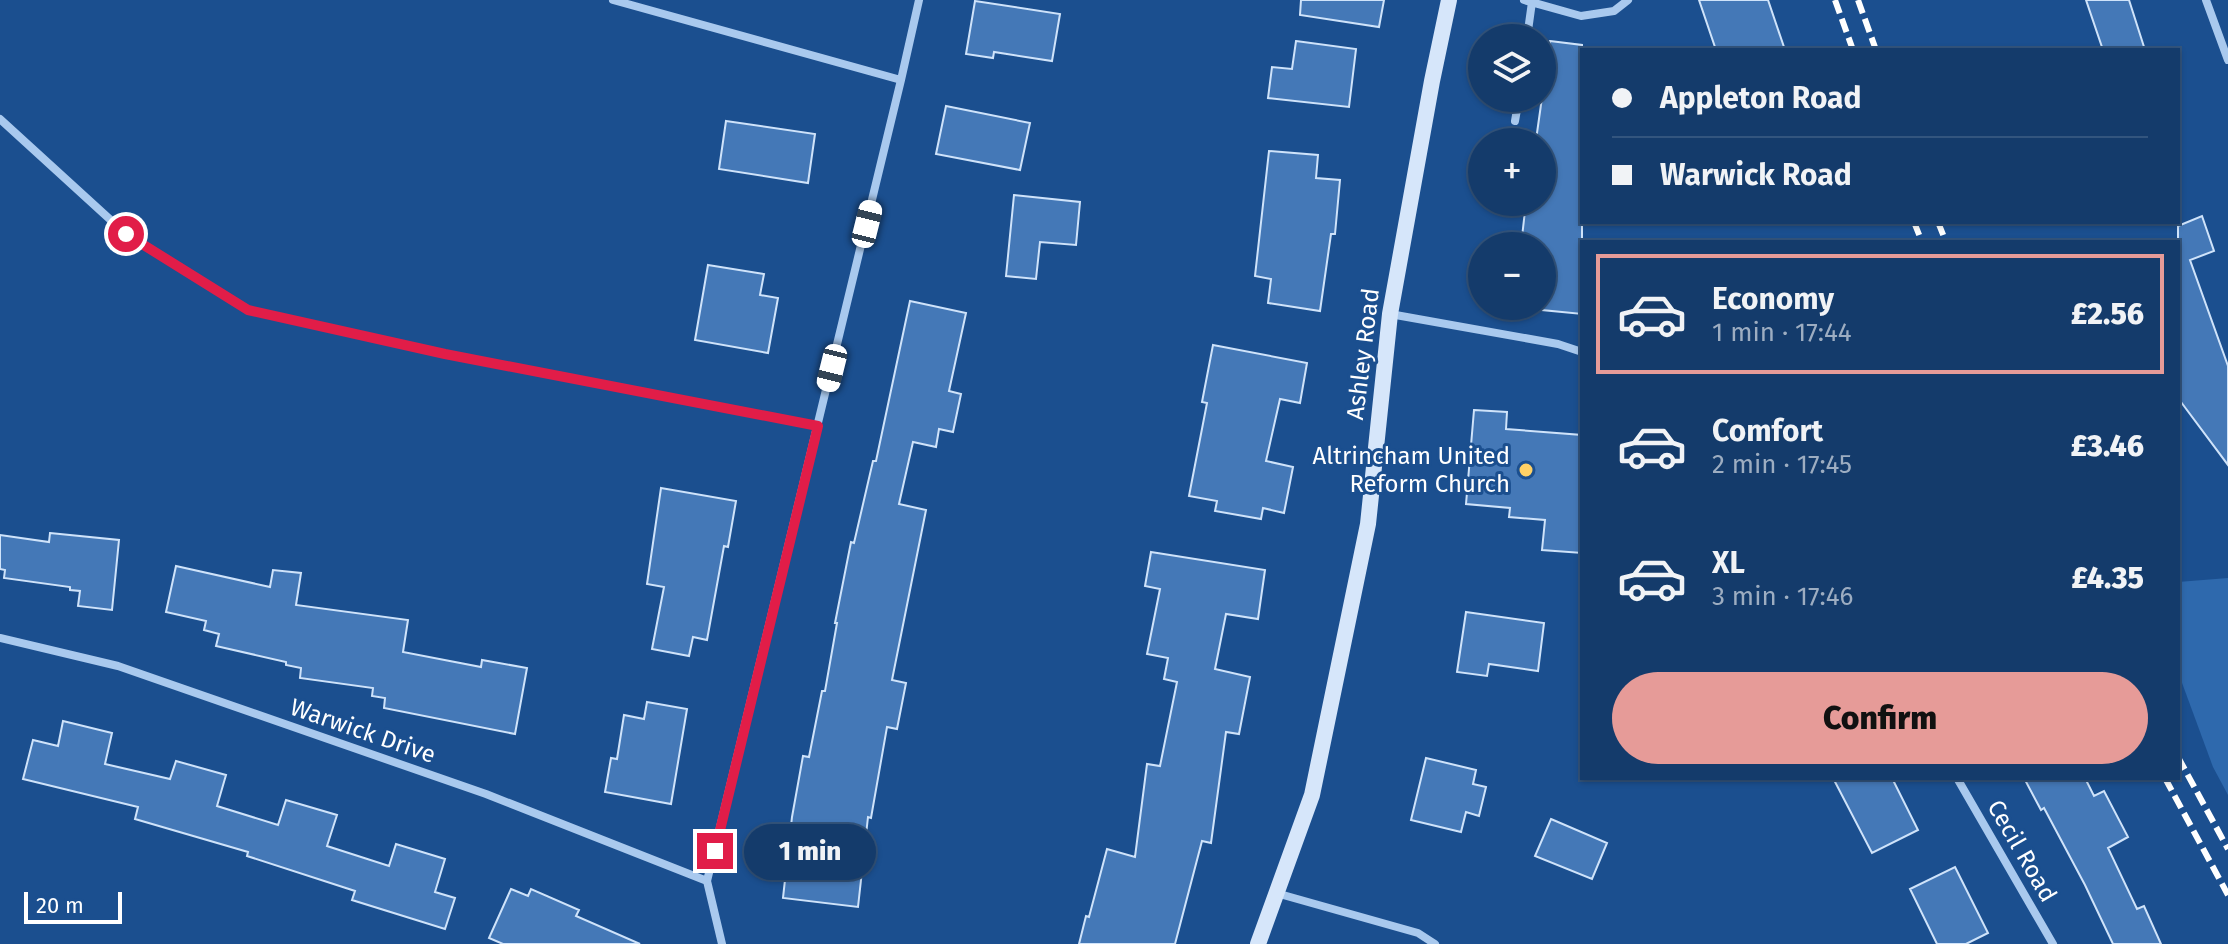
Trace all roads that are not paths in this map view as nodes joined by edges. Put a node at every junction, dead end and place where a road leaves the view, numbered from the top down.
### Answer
1 (613, 0) edge
2 (919, 0) edge
3 (1449, 0) edge
4 (1628, 0) edge
5 (2206, 0) edge
6 (1528, 1) edge
7 (1527, 24) edge
8 (2228, 60) edge
9 (901, 80) junction
10 (1517, 112) edge
11 (0, 119) edge
12 (1515, 121) dead end
13 (1390, 314) junction
14 (1580, 351) edge
15 (818, 426) junction
16 (0, 638) edge
17 (1958, 780) edge
18 (707, 881) junction
19 (1276, 892) junction
20 (722, 944) edge
21 (1258, 944) edge
22 (1435, 944) edge
23 (2053, 944) edge

1 - 9 street
2 - 9 street
3 - 13 main road, Ashley Road
4 - 6 street
5 - 8 street
6 - 7 street
9 - 15 street
10 - 12 street
11 - 15 street
13 - 14 street
13 - 19 main road, Ashley Road
15 - 18 street
16 - 18 street, Warwick Drive
17 - 23 street, Cecil Road
18 - 20 street
19 - 21 main road, Ashley Road
19 - 22 street

